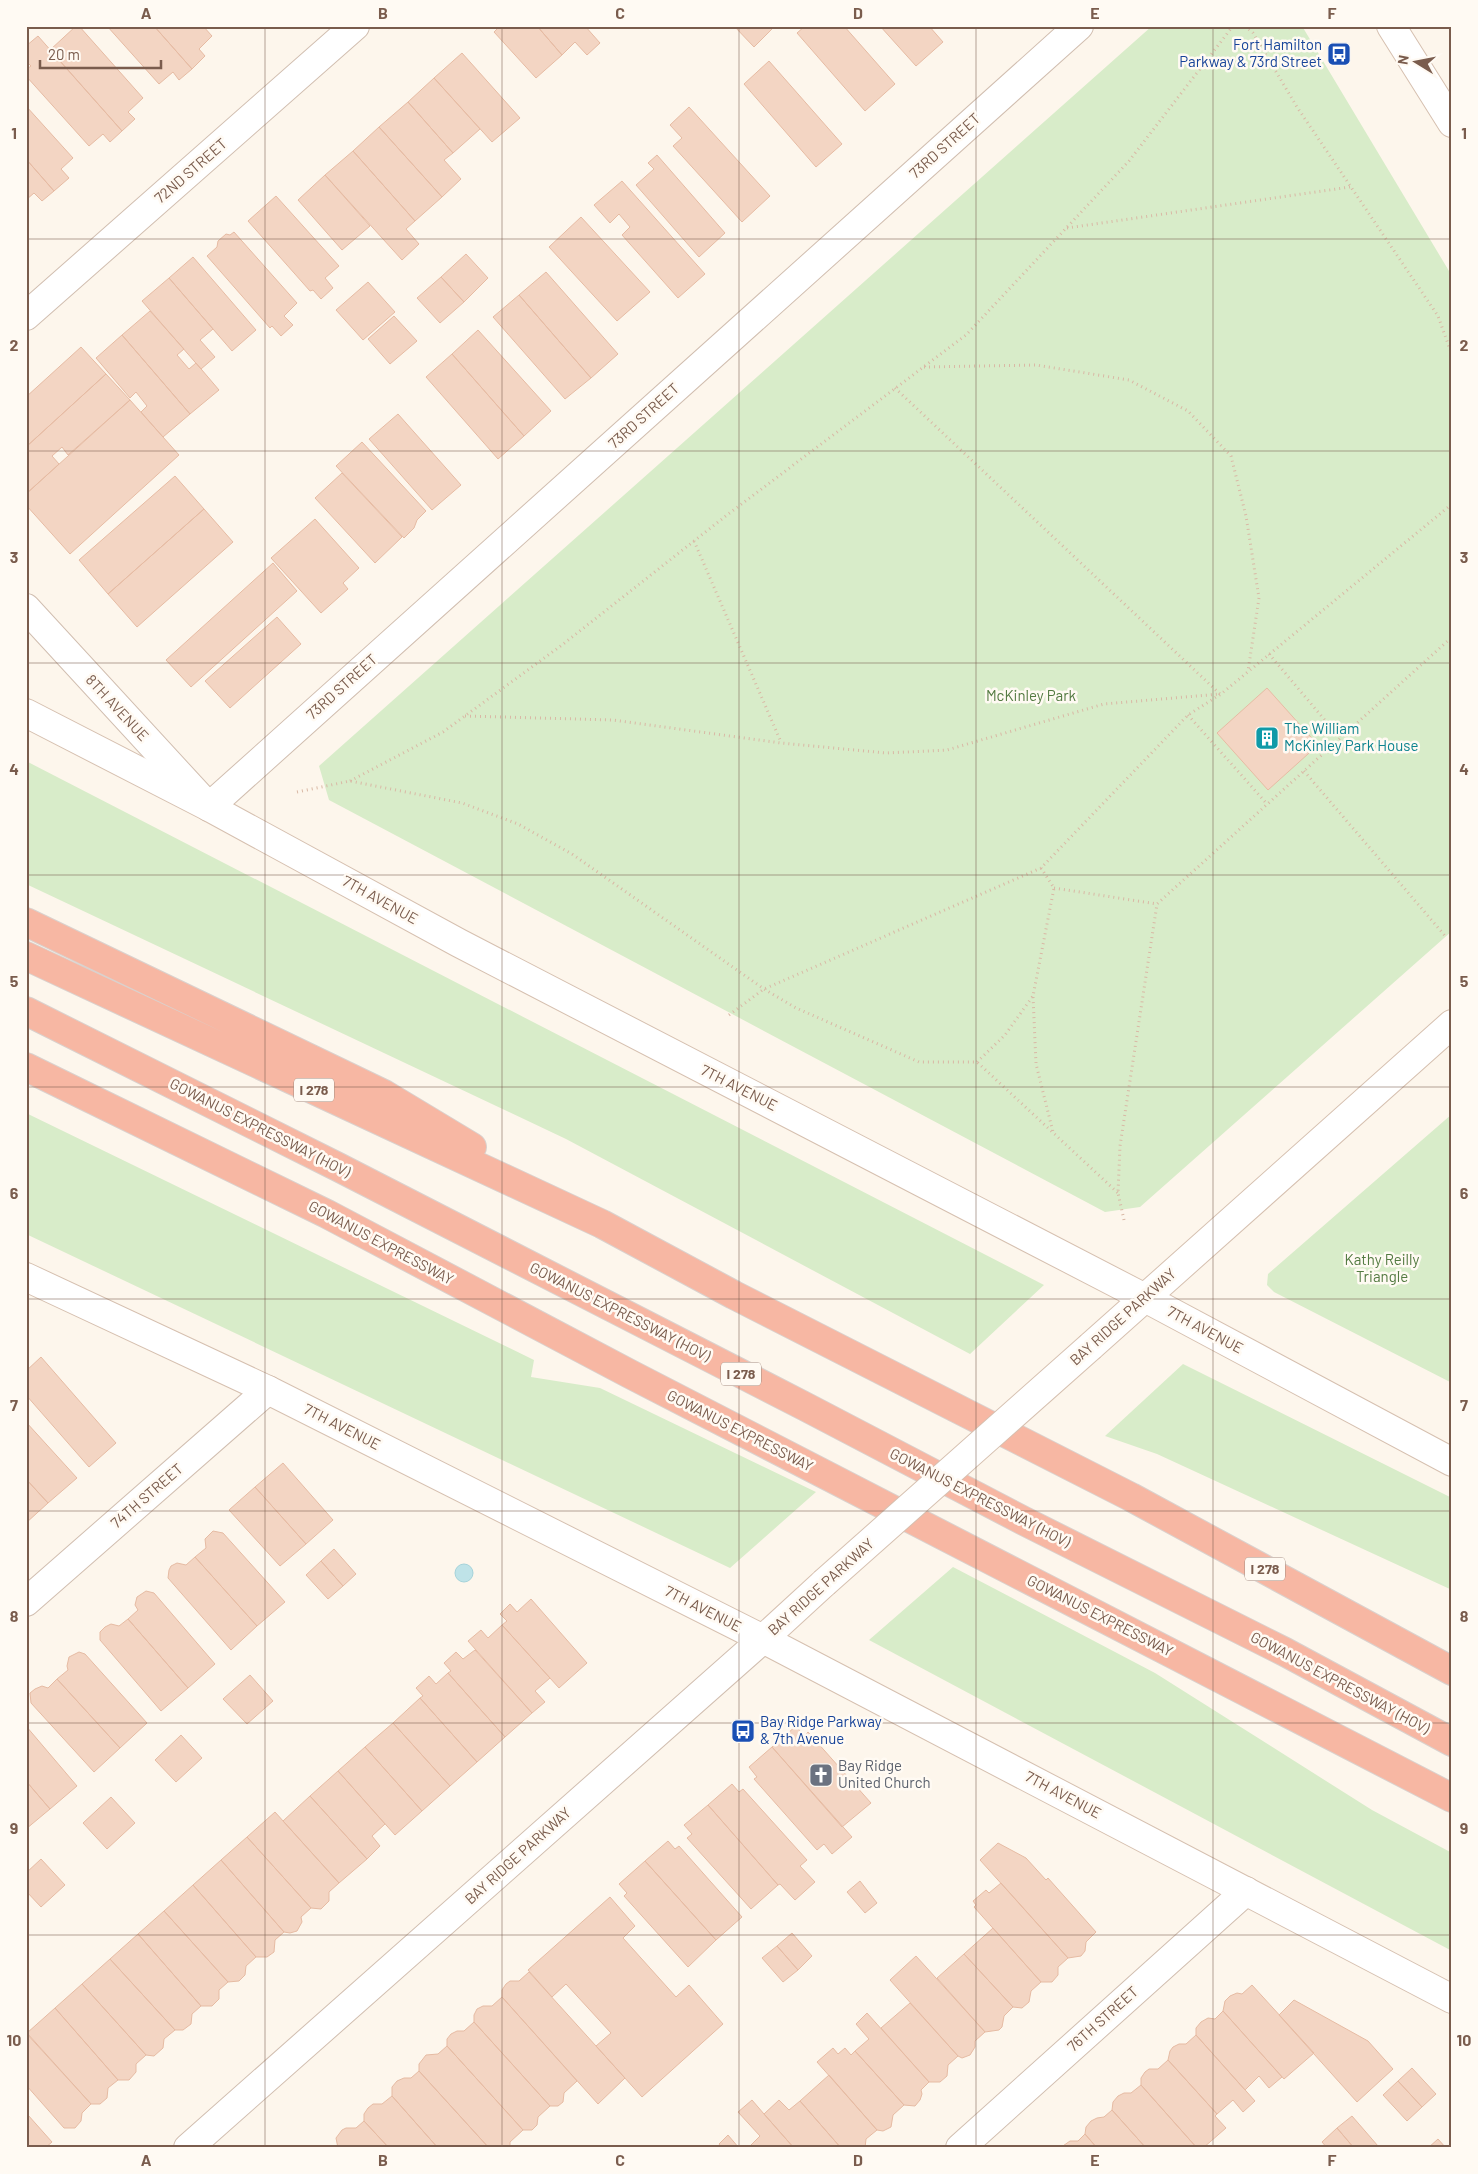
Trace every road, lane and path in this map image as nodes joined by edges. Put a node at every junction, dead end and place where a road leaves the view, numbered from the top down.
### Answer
1 (355, 26) edge
2 (1079, 26) edge
3 (1233, 26) edge
4 (1245, 26) edge
5 (1391, 26) edge
6 (1452, 123) edge
7 (1350, 187) junction
8 (1066, 228) junction
9 (26, 316) edge
10 (1452, 355) edge
11 (924, 367) junction
12 (896, 388) junction
13 (1452, 504) edge
14 (694, 541) junction
15 (26, 608) edge
16 (1452, 637) edge
17 (1269, 654) junction
18 (1248, 671) junction
19 (1220, 694) junction
20 (26, 714) edge
21 (1188, 715) junction
22 (465, 716) junction
23 (1340, 738) junction
24 (781, 743) junction
25 (1304, 771) junction
26 (350, 782) junction
27 (297, 792) dead end
28 (1267, 804) junction
29 (208, 807) junction
30 (1041, 868) junction
31 (1054, 888) junction
32 (1157, 904) junction
33 (26, 922) edge
34 (1446, 937) dead end
35 (26, 956) edge
36 (764, 989) junction
37 (1033, 996) junction
38 (26, 1011) edge
39 (729, 1015) dead end
40 (1452, 1024) edge
41 (977, 1062) junction
42 (26, 1067) edge
43 (1054, 1134) junction
44 (1118, 1193) junction
45 (1124, 1220) dead end
46 (602, 1224) junction
47 (26, 1277) edge
48 (1145, 1298) junction
49 (268, 1390) junction
50 (1452, 1462) edge
51 (26, 1602) edge
52 (763, 1639) junction
53 (1452, 1671) edge
54 (1452, 1742) edge
55 (1452, 1798) edge
56 (1246, 1891) junction
57 (1452, 1999) edge
58 (188, 2148) edge
59 (960, 2148) edge

1 - 9 main road, 72ND STREET
2 - 29 main road, 73RD STREET
3 - 8 path
4 - 7 path
5 - 6 main road
7 - 8 path
7 - 10 path
8 - 11 path
11 - 12 path
11 - 18 path
12 - 14 path
12 - 19 path
13 - 17 path
14 - 22 path
14 - 24 path
15 - 29 main road, 8TH AVENUE
16 - 23 path
17 - 18 path
17 - 23 path
18 - 19 path
19 - 21 path
19 - 24 path
20 - 29 main road, 7TH AVENUE
21 - 28 path
21 - 30 path
22 - 24 path
22 - 26 path
23 - 25 path
25 - 28 path
25 - 34 path
26 - 27 path
26 - 36 path
28 - 32 path
29 - 48 main road, 7TH AVENUE
30 - 31 path
30 - 36 path
31 - 32 path
31 - 37 path
32 - 44 path
33 - 46 highway
35 - 46 highway, I 278
36 - 39 path
36 - 41 path
37 - 41 path
37 - 43 path
38 - 54 highway, GOWANUS EXPRESSWAY (HOV) / I 278
40 - 48 main road, BAY RIDGE PARKWAY
41 - 43 path
42 - 55 highway, GOWANUS EXPRESSWAY
43 - 44 path
44 - 45 path
46 - 53 highway, I 278
47 - 49 main road, 7TH AVENUE
48 - 50 main road, 7TH AVENUE
48 - 52 main road, BAY RIDGE PARKWAY, bridge
49 - 51 main road, 74TH STREET
49 - 52 main road, 7TH AVENUE
52 - 56 main road, 7TH AVENUE
52 - 58 main road, BAY RIDGE PARKWAY
56 - 57 main road, 7TH AVENUE
56 - 59 main road, 76TH STREET

